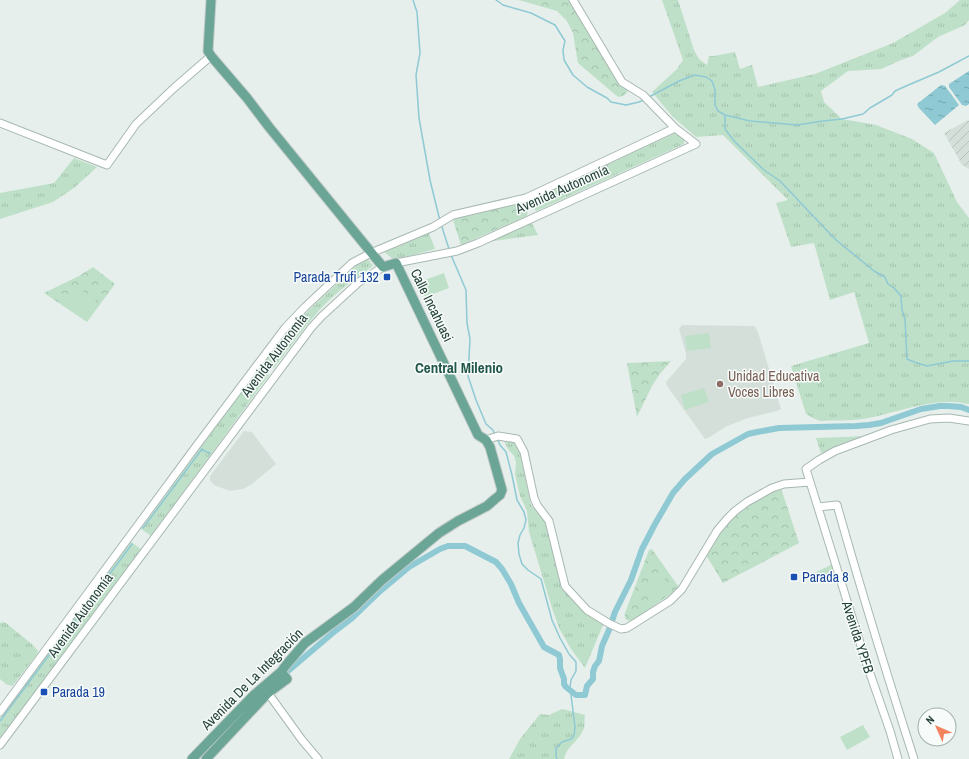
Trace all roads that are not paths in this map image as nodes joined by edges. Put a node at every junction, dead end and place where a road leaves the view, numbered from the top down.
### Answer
1 (211, 0) edge
2 (573, 0) edge
3 (211, 56) junction
4 (0, 123) edge
5 (675, 128) junction
6 (371, 253) junction
7 (396, 263) junction
8 (383, 268) junction
9 (969, 421) edge
10 (492, 438) junction
11 (810, 482) junction
12 (818, 507) junction
13 (426, 544) joint
14 (284, 675) junction
15 (268, 693) junction
16 (0, 712) edge
17 (0, 745) edge
18 (192, 759) edge
19 (206, 759) edge
20 (318, 759) edge
21 (898, 759) edge
22 (914, 759) edge

1 - 3 main road
2 - 5 street
3 - 4 street
3 - 6 main road
5 - 6 street, Avenida Autonomía
5 - 7 street, Avenida Autonomía
6 - 8 main road
6 - 16 street, Avenida Autonomía
7 - 8 main road, Avenida Autonomía
7 - 10 main road, Calle Incahuasi
8 - 17 street, Avenida Autonomía
9 - 11 street, Avenida YPFB
10 - 11 street
10 - 13 main road, Calle Incahuasi
11 - 12 street, Avenida YPFB
12 - 21 street, Avenida YPFB
12 - 22 street, Avenida YPFB
13 - 14 main road, Avenida De La Integración
14 - 15 main road, Avenida De La Integración
14 - 18 main road, Avenida De La Integración
15 - 19 main road, Avenida De La Integración
15 - 20 street

